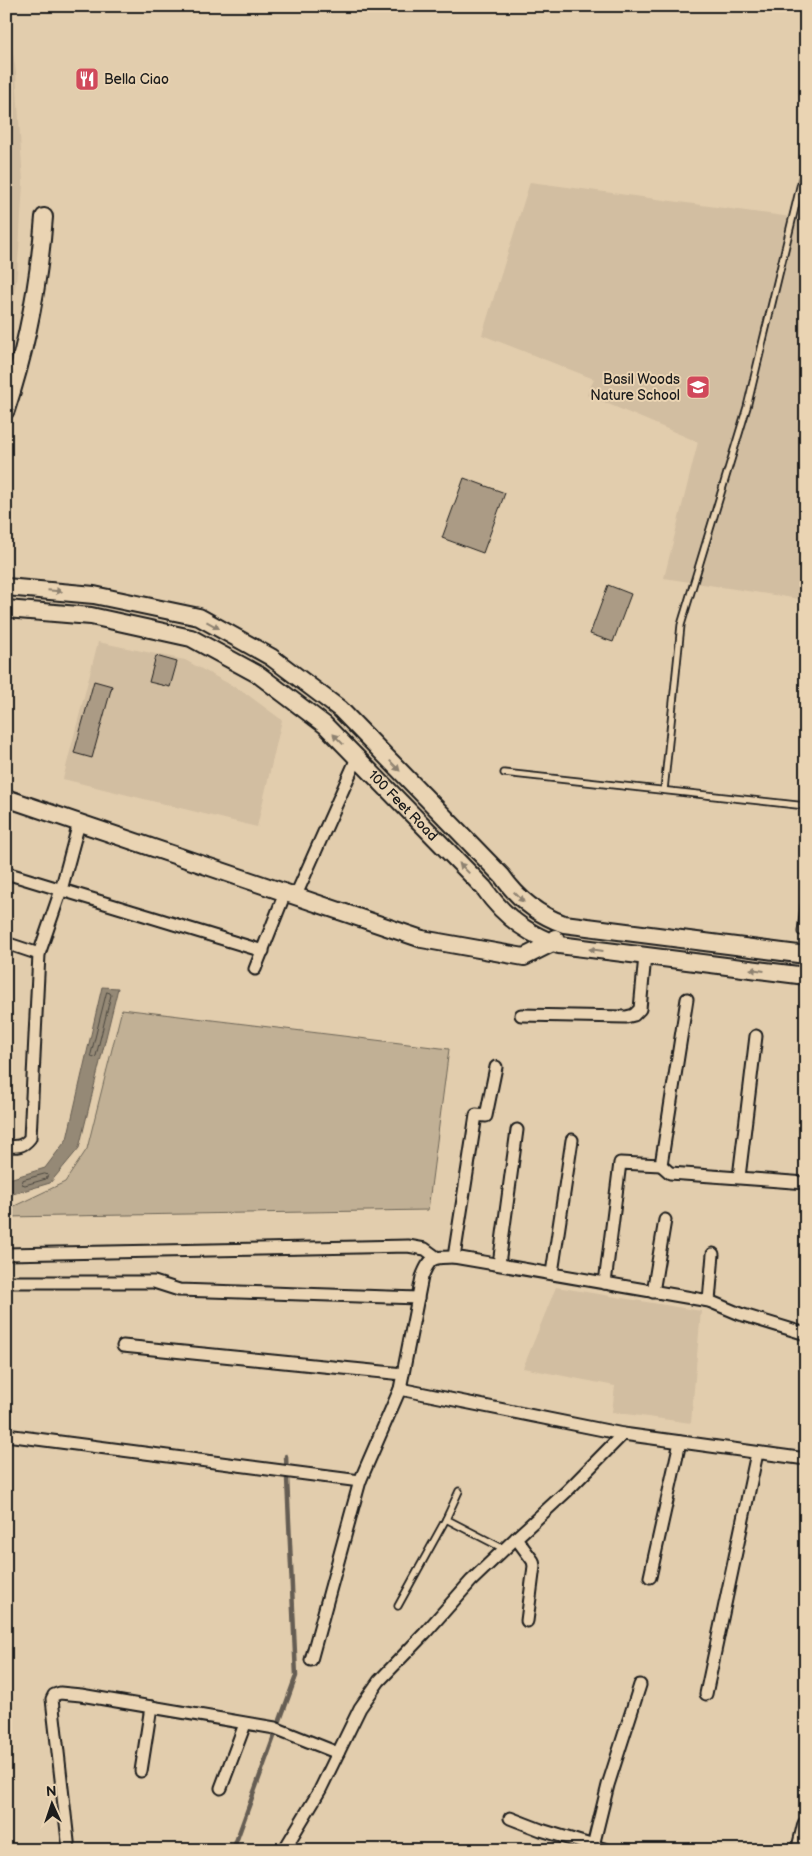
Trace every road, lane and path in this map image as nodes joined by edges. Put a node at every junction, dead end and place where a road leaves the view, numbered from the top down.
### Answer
1 (806, 162) edge
2 (44, 217) dead end
3 (6, 410) edge
4 (6, 587) edge
5 (6, 609) edge
6 (358, 758) junction
7 (504, 773) dead end
8 (664, 790) junction
9 (6, 798) edge
10 (806, 806) edge
11 (79, 823) junction
12 (6, 873) edge
13 (61, 890) junction
14 (806, 890) edge
15 (291, 894) junction
16 (564, 924) junction
17 (801, 932) dead end
18 (6, 943) edge
19 (552, 943) junction
20 (262, 951) junction
21 (38, 954) junction
22 (806, 955) edge
23 (645, 956) junction
24 (255, 970) dead end
25 (806, 976) edge
26 (687, 998) dead end
27 (521, 1015) dead end
28 (756, 1036) dead end
29 (496, 1068) dead end
30 (518, 1130) dead end
31 (572, 1140) dead end
32 (6, 1146) edge
33 (661, 1165) junction
34 (739, 1177) junction
35 (806, 1183) edge
36 (664, 1220) dead end
37 (6, 1254) edge
38 (713, 1254) dead end
39 (436, 1257) junction
40 (454, 1257) junction
41 (499, 1264) junction
42 (552, 1273) junction
43 (6, 1282) edge
44 (605, 1283) junction
45 (653, 1292) junction
46 (418, 1298) junction
47 (709, 1302) junction
48 (806, 1334) edge
49 (124, 1346) dead end
50 (403, 1374) junction
51 (400, 1390) junction
52 (623, 1434) junction
53 (6, 1435) edge
54 (680, 1442) junction
55 (757, 1453) junction
56 (806, 1459) edge
57 (360, 1482) junction
58 (459, 1491) dead end
59 (446, 1519) junction
60 (516, 1538) junction
61 (504, 1549) junction
62 (650, 1577) dead end
63 (398, 1606) dead end
64 (527, 1621) dead end
65 (311, 1660) dead end
66 (640, 1685) dead end
67 (706, 1694) dead end
68 (151, 1707) junction
69 (245, 1724) junction
70 (338, 1753) junction
71 (140, 1771) dead end
72 (221, 1788) dead end
73 (510, 1818) dead end
74 (806, 1825) edge
75 (592, 1848) edge
76 (69, 1850) edge
77 (284, 1850) edge
78 (607, 1850) edge
79 (800, 1850) edge

1 - 8 lane
2 - 3 main road
4 -> 16 main road, 100 Feet Road
6 -> 5 main road, 100 Feet Road
6 - 15 street
19 -> 6 main road, 100 Feet Road
7 - 8 lane
8 - 10 lane
9 - 11 main road
11 - 13 street
11 - 15 main road
12 - 13 street
13 - 20 street
13 - 21 street
14 - 17 lane
15 - 19 main road
15 - 20 street
16 - 19 main road
16 - 22 main road, 100 Feet Road
18 - 21 street
23 -> 19 main road, 100 Feet Road
20 - 24 street
21 - 32 street
25 -> 23 main road, 100 Feet Road
23 - 27 street
26 - 33 street
28 - 34 street
29 - 40 street
30 - 41 street
31 - 42 street
33 - 34 street
33 - 44 street
34 - 35 street
36 - 45 street
37 - 39 street
38 - 47 street
39 - 40 street
39 - 46 street
40 - 41 street
41 - 42 street
42 - 44 street
43 - 46 street
44 - 45 street
45 - 47 street
46 - 50 street
47 - 48 street
49 - 50 street
50 - 51 street
51 - 52 street
51 - 57 street
52 - 54 street
52 - 60 street
53 - 57 street
54 - 55 street
54 - 62 street
55 - 56 street
55 - 67 street
57 - 65 street
58 - 59 lane
59 - 61 lane
59 - 63 lane
60 - 61 street
60 - 64 street
61 - 70 street
66 - 75 street
68 - 69 street
68 - 71 street
68 - 76 street
69 - 70 street
69 - 72 street
70 - 77 street
73 - 75 street
74 - 79 main road
75 - 78 street

